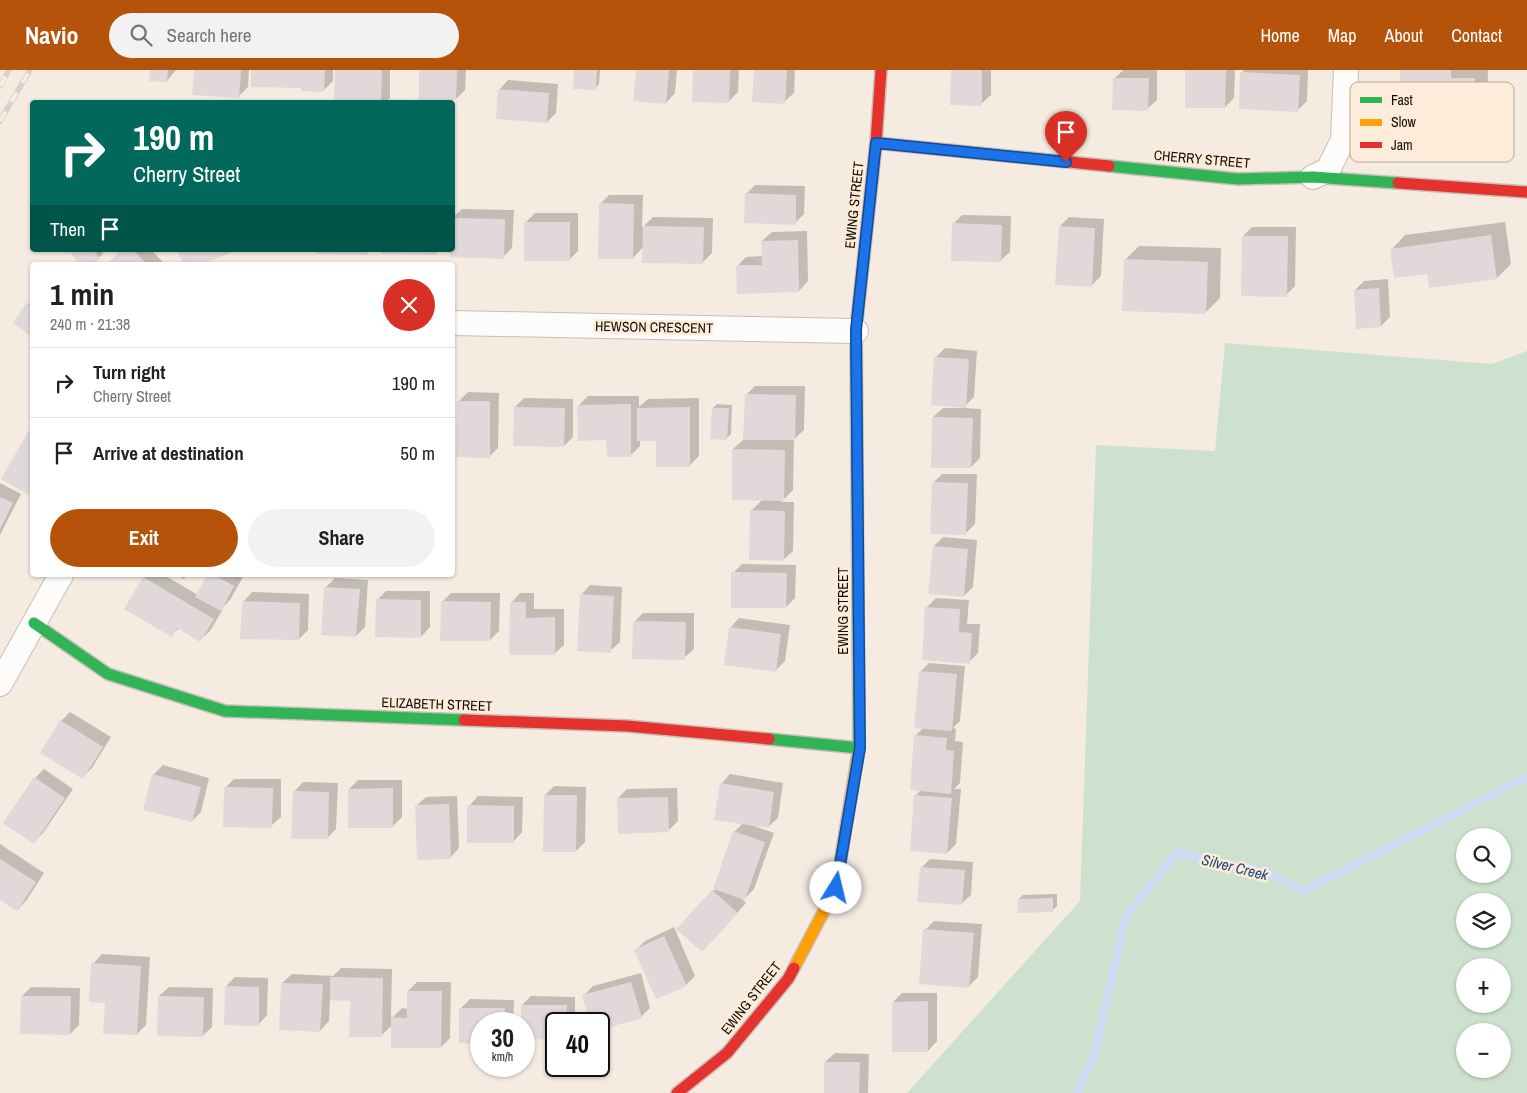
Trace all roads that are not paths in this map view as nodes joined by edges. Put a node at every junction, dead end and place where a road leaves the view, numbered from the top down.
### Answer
1 (880, 70) edge
2 (1346, 70) edge
3 (876, 143) junction
4 (1313, 178) junction
5 (1527, 192) edge
6 (455, 323) edge
7 (856, 330) junction
8 (60, 577) edge
9 (34, 623) junction
10 (0, 684) edge
11 (860, 748) junction
12 (677, 1093) edge

1 - 3 street, EWING STREET
2 - 4 street
3 - 4 street, CHERRY STREET
3 - 7 street, EWING STREET
4 - 5 street, CHERRY STREET
6 - 7 street, HEWSON CRESCENT
7 - 11 street, EWING STREET
8 - 9 street
9 - 10 street
9 - 11 street, ELIZABETH STREET
11 - 12 street, EWING STREET

